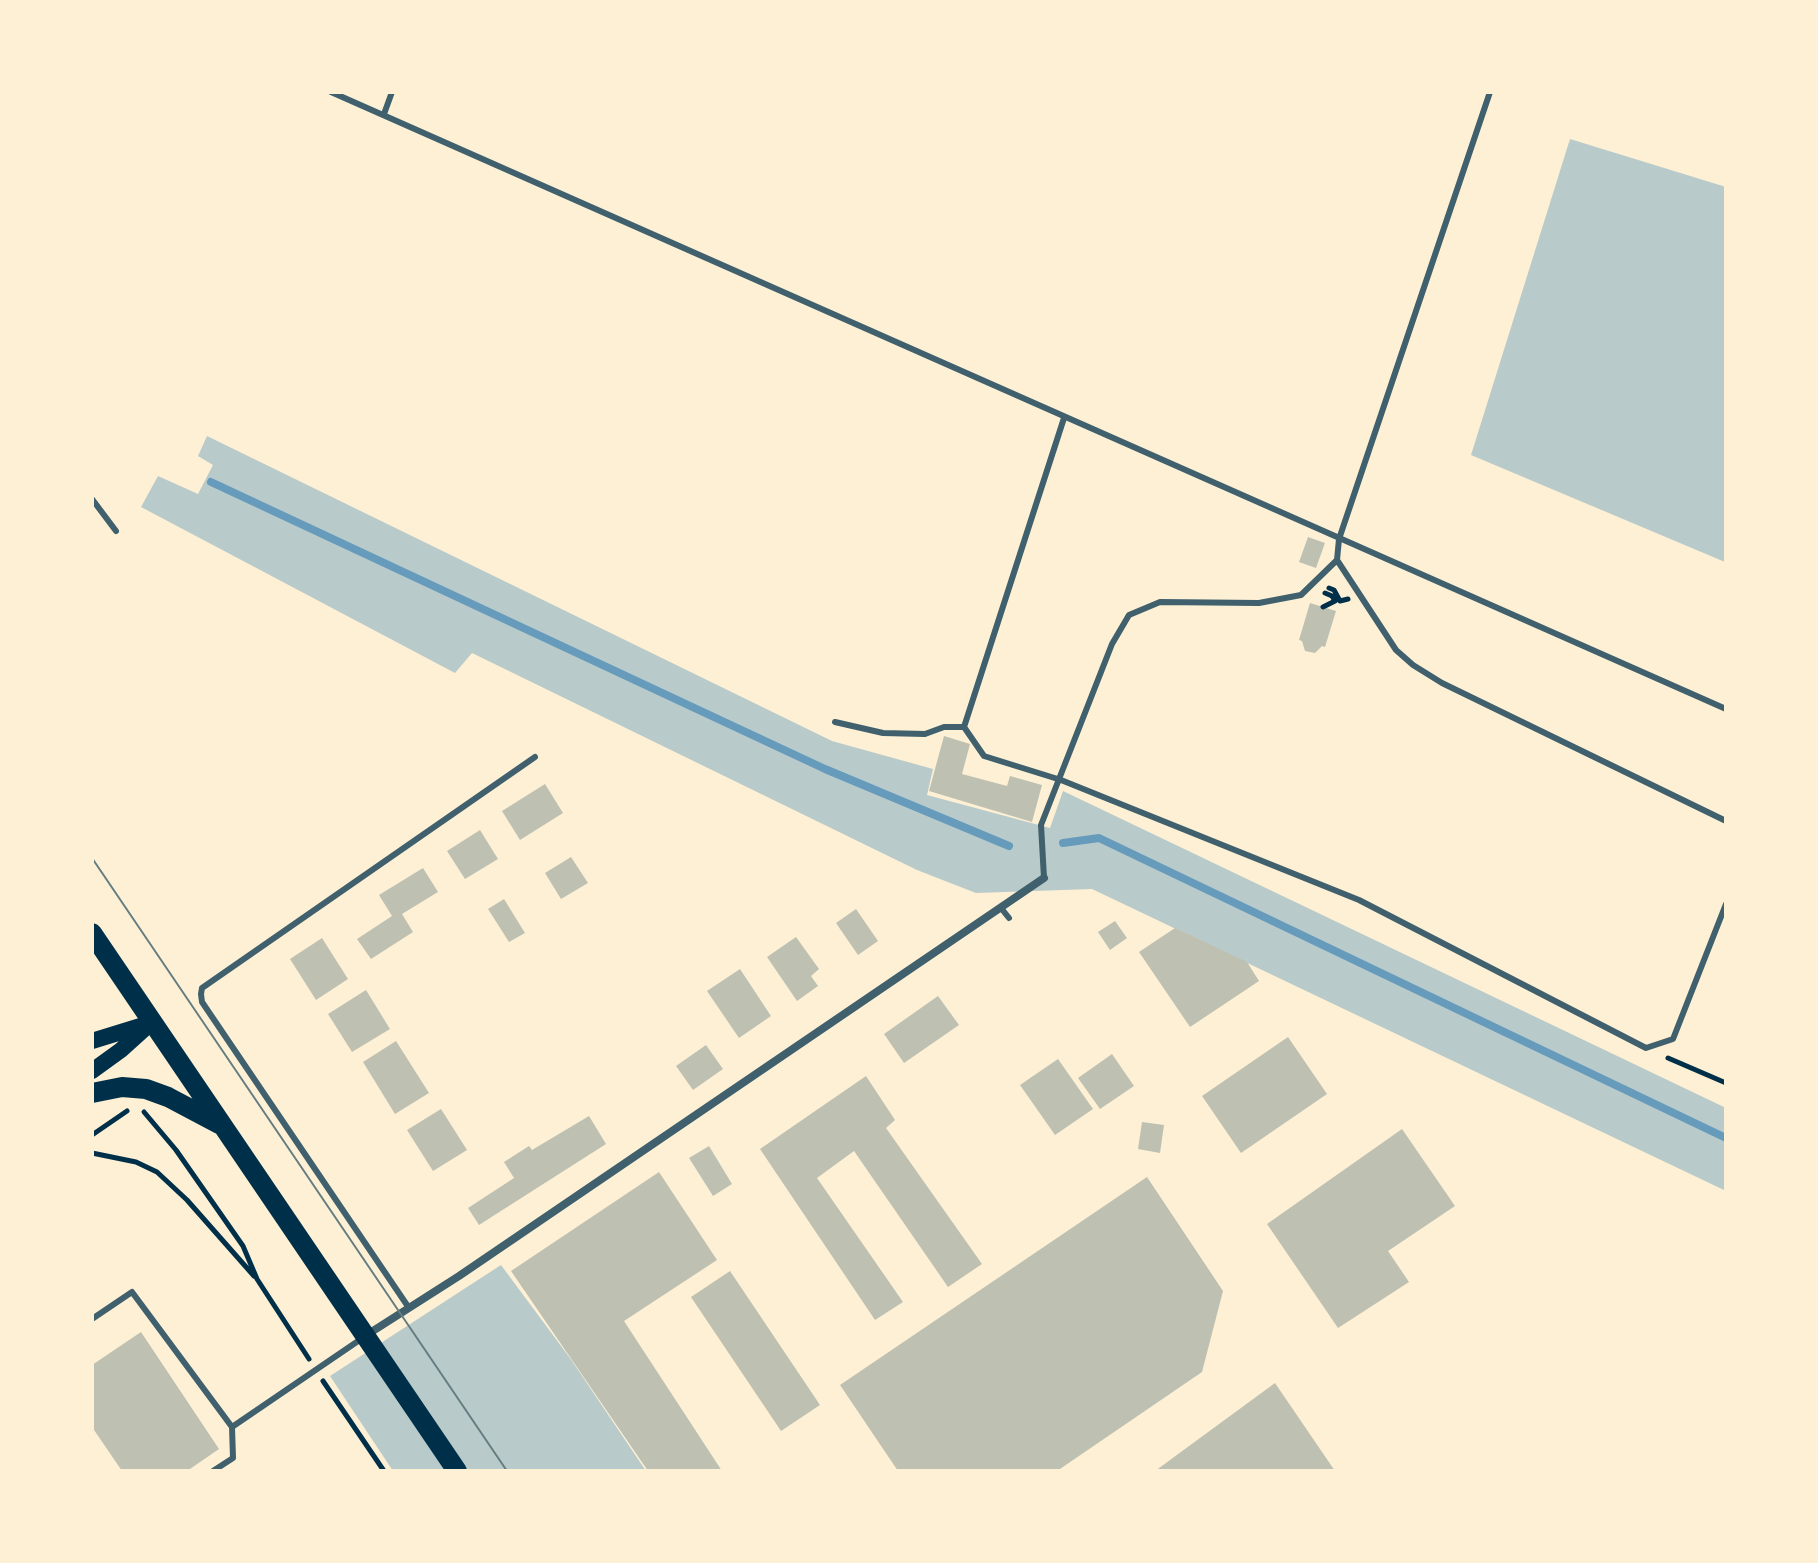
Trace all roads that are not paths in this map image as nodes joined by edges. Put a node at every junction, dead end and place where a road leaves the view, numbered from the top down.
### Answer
1 (331, 92) edge
2 (392, 92) edge
3 (1490, 92) edge
4 (384, 114) junction
5 (1064, 418) junction
6 (92, 499) edge
7 (116, 531) dead end
8 (1339, 539) junction
9 (1337, 560) junction
10 (1726, 709) edge
11 (835, 722) dead end
12 (964, 727) junction
13 (535, 757) dead end
14 (1061, 780) junction
15 (1726, 821) edge
16 (1044, 878) joint
17 (1726, 904) edge
18 (1001, 908) junction
19 (1009, 918) dead end
20 (92, 933) edge
21 (152, 1022) junction
22 (92, 1041) edge
23 (92, 1071) edge
24 (92, 1093) edge
25 (223, 1127) junction
26 (409, 1308) junction
27 (92, 1319) edge
28 (365, 1336) junction
29 (232, 1427) junction
30 (213, 1471) edge
31 (457, 1471) edge

1 - 4 lane
2 - 4 lane
3 - 8 lane
4 - 5 lane
5 - 8 lane
5 - 12 lane
6 - 7 lane
8 - 9 lane
8 - 10 lane
9 - 14 lane
9 - 15 lane
11 - 12 lane
12 - 14 lane
13 - 26 lane
14 - 16 lane
14 - 17 lane
16 - 18 street
18 - 19 lane
18 - 26 street
20 - 21 main road
21 - 22 main road
21 - 23 main road
21 - 25 main road
24 - 25 main road
25 - 28 main road
26 - 28 street
27 - 29 lane
28 - 29 lane
28 - 31 main road
29 - 30 lane

